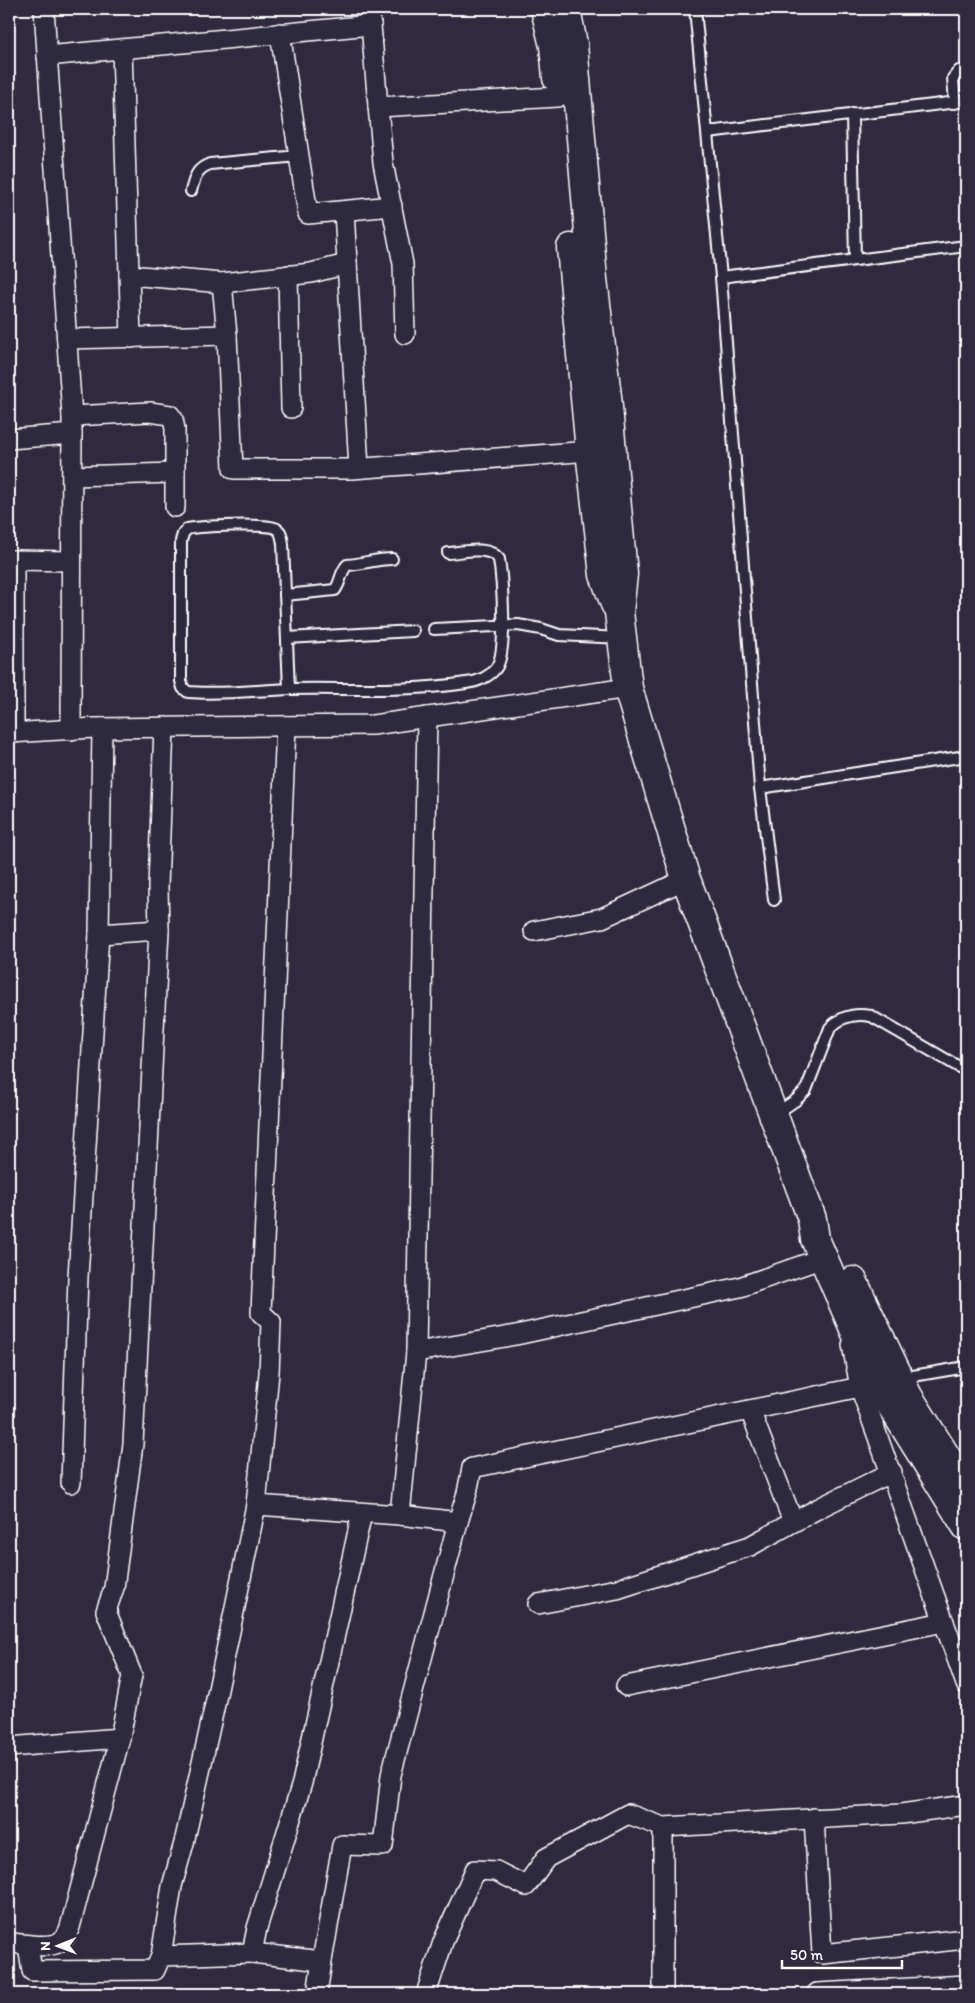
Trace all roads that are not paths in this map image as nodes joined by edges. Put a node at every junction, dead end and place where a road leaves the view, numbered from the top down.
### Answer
1 (44, 9) edge
2 (546, 9) edge
3 (566, 9) edge
4 (695, 9) edge
5 (369, 17) edge
6 (280, 33) junction
7 (122, 49) junction
8 (47, 56) junction
9 (966, 70) edge
10 (558, 97) junction
11 (966, 101) edge
12 (955, 102) junction
13 (378, 107) junction
14 (852, 114) junction
15 (708, 132) junction
16 (299, 156) junction
17 (192, 190) dead end
18 (392, 206) junction
19 (344, 211) junction
20 (966, 246) edge
21 (855, 260) junction
22 (347, 264) junction
23 (129, 275) junction
24 (288, 276) junction
25 (721, 277) junction
26 (222, 283) junction
27 (405, 334) dead end
28 (226, 335) junction
29 (131, 338) junction
30 (67, 339) junction
31 (291, 408) dead end
32 (72, 416) junction
33 (72, 434) junction
34 (9, 439) edge
35 (590, 451) junction
36 (359, 468) junction
37 (175, 473) junction
38 (72, 476) junction
39 (175, 507) dead end
40 (448, 553) dead end
41 (392, 559) dead end
42 (11, 560) edge
43 (72, 561) junction
44 (285, 594) junction
45 (620, 625) junction
46 (503, 626) junction
47 (434, 629) dead end
48 (413, 631) dead end
49 (287, 638) junction
50 (628, 688) junction
51 (289, 689) junction
52 (427, 717) junction
53 (286, 726) junction
54 (102, 728) junction
55 (164, 728) junction
56 (71, 730) junction
57 (11, 733) edge
58 (966, 756) edge
59 (760, 788) junction
60 (686, 879) junction
61 (774, 900) dead end
62 (159, 930) junction
63 (534, 931) dead end
64 (99, 934) junction
65 (966, 1071) edge
66 (774, 1115) junction
67 (812, 1219) junction
68 (823, 1258) junction
69 (846, 1312) junction
70 (416, 1352) junction
71 (966, 1367) edge
72 (898, 1378) junction
73 (860, 1387) junction
74 (750, 1410) junction
75 (892, 1472) junction
76 (71, 1483) dead end
77 (966, 1488) edge
78 (256, 1505) junction
79 (362, 1512) junction
80 (400, 1515) junction
81 (458, 1522) junction
82 (793, 1522) junction
83 (966, 1526) edge
84 (538, 1604) dead end
85 (944, 1622) junction
86 (966, 1684) edge
87 (626, 1686) dead end
88 (120, 1738) junction
89 (9, 1747) edge
90 (966, 1805) edge
91 (814, 1818) junction
92 (663, 1827) junction
93 (966, 1939) edge
94 (9, 1943) edge
95 (28, 1945) junction
96 (252, 1953) junction
97 (162, 1956) junction
98 (322, 1961) junction
99 (966, 1985) edge
100 (817, 1993) edge
101 (317, 1994) edge
102 (426, 1994) edge
103 (663, 1994) edge

1 - 8 street
2 - 10 street
3 - 45 street
4 - 15 lane
5 - 6 street
5 - 13 street
6 - 7 street
6 - 16 street
7 - 8 street
7 - 23 street
8 - 30 street
9 - 12 lane
10 - 13 street
10 - 35 street
11 - 12 lane
12 - 14 lane
13 - 18 street
14 - 15 lane
14 - 21 lane
15 - 25 lane
16 - 17 lane
16 - 19 street
18 - 19 street
18 - 27 street
19 - 22 street
20 - 21 lane
21 - 25 lane
22 - 24 street
22 - 36 street
23 - 26 street
23 - 29 street
24 - 26 street
24 - 31 street
25 - 59 lane
26 - 28 street
28 - 29 street
28 - 36 street
29 - 30 street
30 - 32 street
32 - 33 street
32 - 37 street
33 - 34 street
33 - 38 street
35 - 36 street
35 - 45 street
37 - 38 street
37 - 39 street
38 - 43 street
40 - 46 lane
41 - 44 lane
42 - 43 street
42 - 57 street
43 - 56 street
44 - 49 lane
44 - 51 lane
45 - 46 lane
45 - 50 street
46 - 47 lane
46 - 51 lane
48 - 49 lane
49 - 51 lane
50 - 52 street
50 - 60 street
52 - 53 street
52 - 70 street
53 - 55 street
53 - 78 street
54 - 55 street
54 - 56 street
54 - 64 street
55 - 62 street
56 - 57 street
58 - 59 lane
59 - 61 lane
60 - 63 street
60 - 66 street
62 - 64 street
62 - 88 street
64 - 76 street
65 - 66 lane
66 - 67 street
67 - 68 street
67 - 72 street
68 - 69 street
68 - 70 street
69 - 73 street
69 - 83 street
70 - 80 street
71 - 72 lane
72 - 77 street
73 - 74 street
73 - 75 street
74 - 81 street
74 - 82 street
75 - 82 street
75 - 85 street
78 - 79 street
78 - 97 street
79 - 80 street
79 - 96 street
80 - 81 street
81 - 98 street
82 - 84 street
85 - 86 street
85 - 87 street
88 - 89 street
88 - 95 street
90 - 91 street
91 - 92 street
91 - 93 street
92 - 102 street
92 - 103 street
94 - 95 street
95 - 97 street
96 - 97 street
96 - 98 street
98 - 101 street
99 - 100 street

